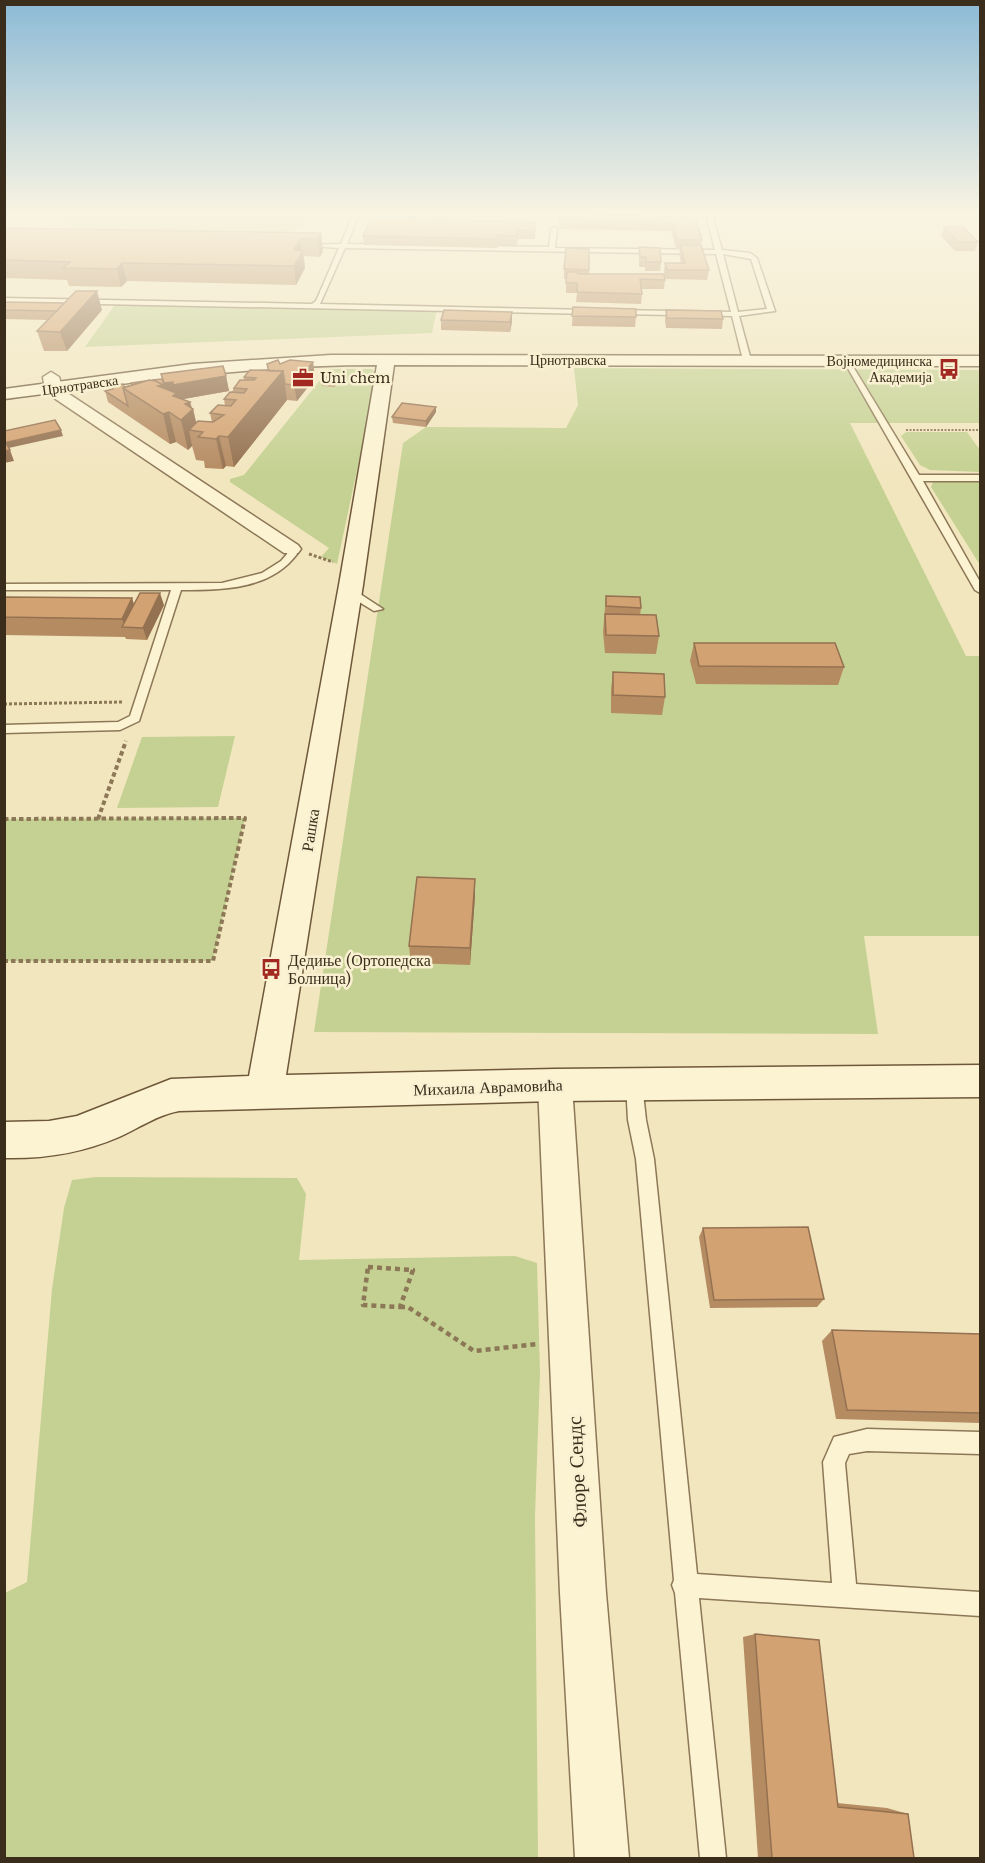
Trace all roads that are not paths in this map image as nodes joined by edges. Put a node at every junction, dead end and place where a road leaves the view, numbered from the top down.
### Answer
1 (53, 301) edge
2 (320, 301) edge
3 (732, 301) edge
4 (768, 301) edge
5 (314, 306) junction
6 (735, 314) junction
7 (386, 360) junction
8 (747, 360) junction
9 (845, 360) junction
10 (981, 361) edge
11 (4, 380) edge
12 (52, 383) junction
13 (4, 394) edge
14 (917, 478) junction
15 (981, 478) edge
16 (291, 549) joint
17 (352, 580) junction
18 (4, 587) edge
19 (177, 587) junction
20 (981, 590) edge
21 (378, 609) dead end
22 (4, 729) edge
23 (981, 1082) edge
24 (634, 1084) junction
25 (555, 1085) junction
26 (266, 1092) junction
27 (4, 1140) edge
28 (981, 1443) edge
29 (684, 1586) junction
30 (845, 1595) junction
31 (981, 1604) edge
32 (602, 1858) edge
33 (713, 1858) edge

1 - 5 lane
2 - 5 lane
3 - 6 lane
4 - 6 lane
5 - 6 lane
6 - 8 lane
7 - 8 street, Црнотравска
7 - 12 street, Црнотравска
7 - 17 street, Рашка
8 - 9 street, Црнотравска
9 - 10 street, Црнотравска
9 - 14 lane
11 - 12 street, Црнотравска
12 - 13 street, Црнотравска
12 - 16 street
14 - 15 lane
14 - 20 lane
16 - 19 lane
17 - 21 lane
17 - 26 street, Рашка
18 - 19 lane
19 - 22 lane
23 - 24 street, Михаила Аврамовића
24 - 25 street, Михаила Аврамовића
24 - 29 lane
25 - 26 street, Михаила Аврамовића
25 - 32 street, Флоре Сендс
26 - 27 street, Михаила Аврамовића
28 - 30 lane
29 - 30 lane
29 - 33 lane
30 - 31 lane

